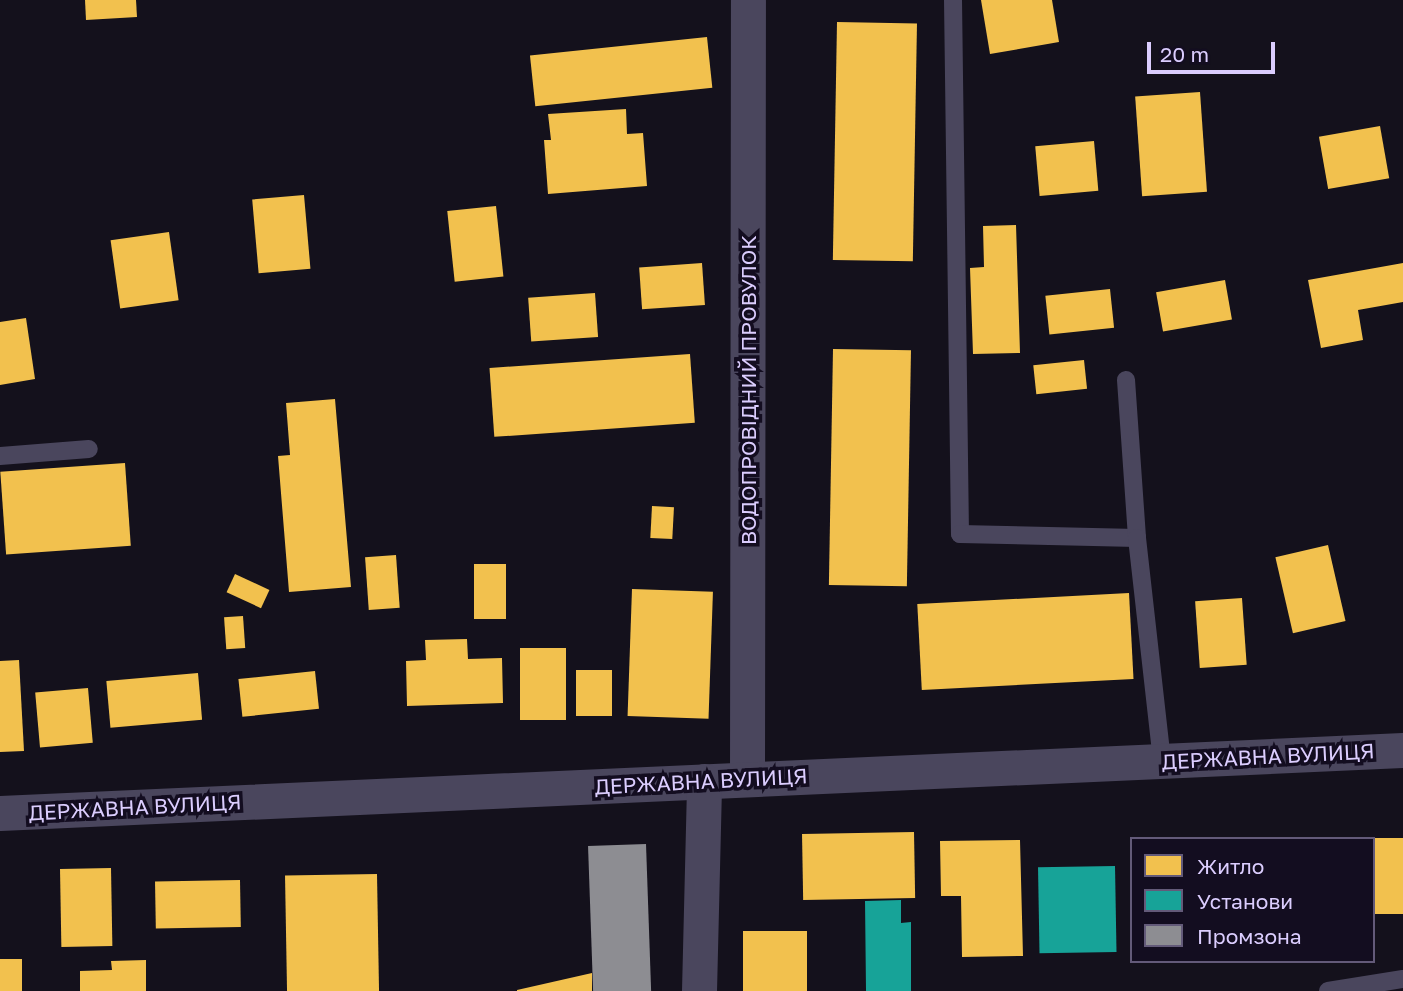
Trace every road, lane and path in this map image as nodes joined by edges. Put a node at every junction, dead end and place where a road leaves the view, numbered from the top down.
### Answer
1 (748, 0) edge
2 (953, 0) edge
3 (1126, 380) dead end
4 (89, 449) dead end
5 (0, 456) edge
6 (1137, 538) junction
7 (1403, 750) edge
8 (1162, 761) junction
9 (747, 779) junction
10 (704, 781) junction
11 (0, 813) edge
12 (1403, 979) edge
13 (699, 991) edge
14 (1328, 991) edge

1 - 9 street, ВОДОПРОВІДНИЙ ПРОВУЛОК
2 - 6 lane
3 - 6 lane
4 - 5 lane
6 - 8 lane
7 - 8 street, ДЕРЖАВНА ВУЛИЦЯ
8 - 9 street, ДЕРЖАВНА ВУЛИЦЯ
9 - 10 street, ДЕРЖАВНА ВУЛИЦЯ
10 - 11 street, ДЕРЖАВНА ВУЛИЦЯ
10 - 13 street
12 - 14 lane

